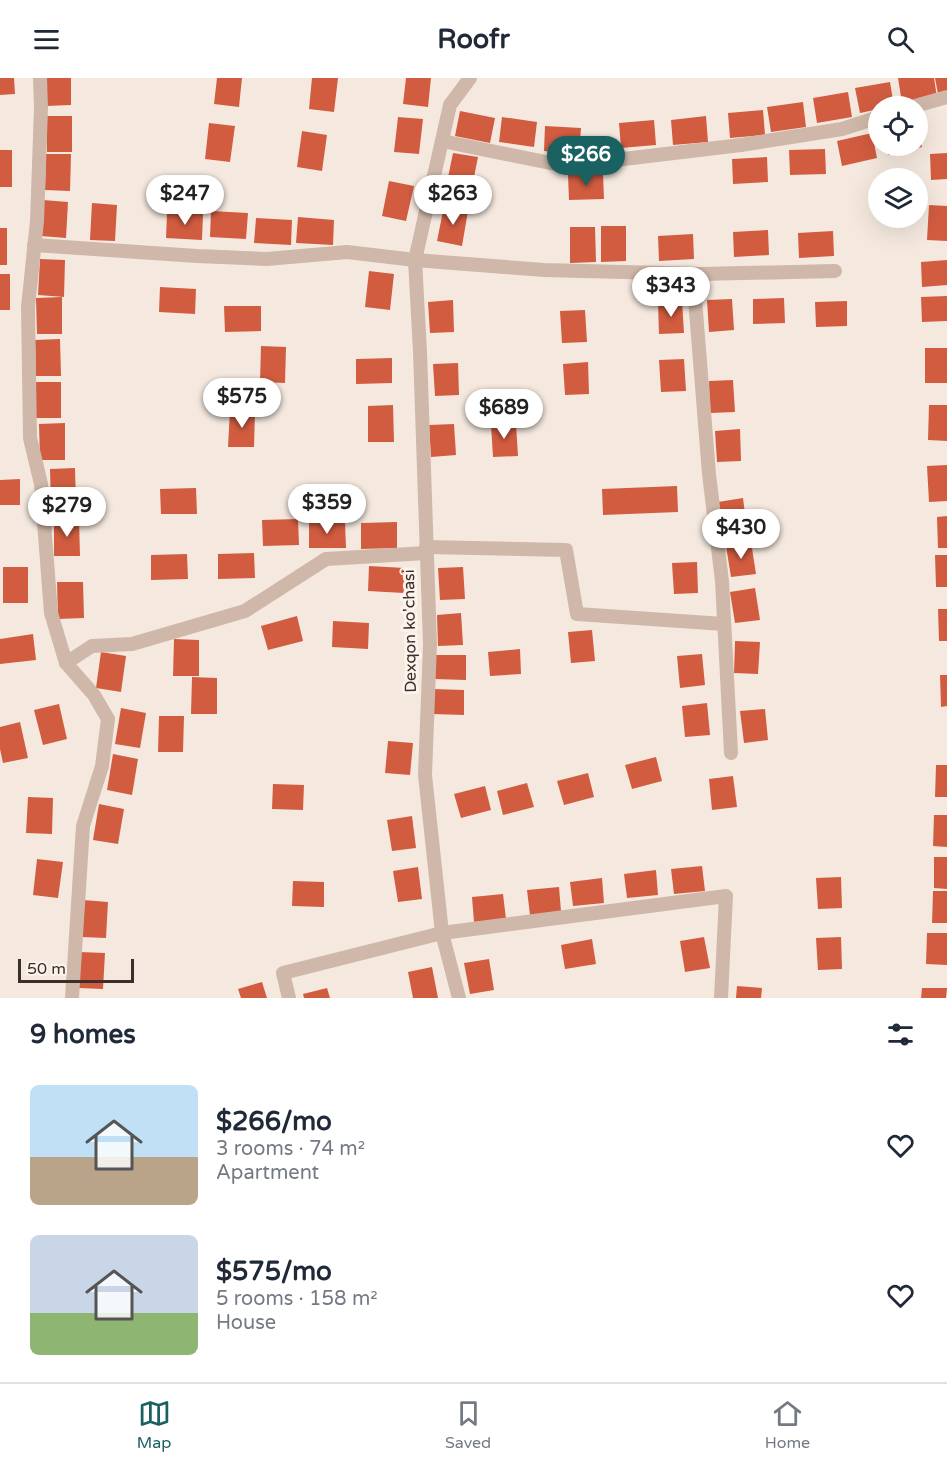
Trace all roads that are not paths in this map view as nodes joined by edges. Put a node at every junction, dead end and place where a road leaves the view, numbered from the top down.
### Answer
1 (40, 78) edge
2 (470, 78) edge
3 (947, 97) edge
4 (928, 102) edge
5 (868, 121) edge
6 (442, 141) junction
7 (34, 245) junction
8 (415, 260) junction
9 (835, 271) dead end
10 (693, 274) junction
11 (426, 550) junction
12 (724, 624) junction
13 (66, 663) junction
14 (731, 753) dead end
15 (442, 933) junction
16 (72, 998) edge
17 (289, 998) edge
18 (459, 998) edge
19 (721, 998) edge

1 - 7 street
2 - 6 street, Dexqon ko'chasi
3 - 4 street
5 - 6 street
6 - 8 street, Dexqon ko'chasi
7 - 8 street
7 - 13 street
8 - 10 street
8 - 11 street, Dexqon ko'chasi
9 - 10 street
10 - 12 street
11 - 12 street
11 - 13 street
11 - 15 street, Dexqon ko'chasi
12 - 14 street
13 - 16 street
15 - 17 street
15 - 18 street, Dexqon ko'chasi
15 - 19 street

